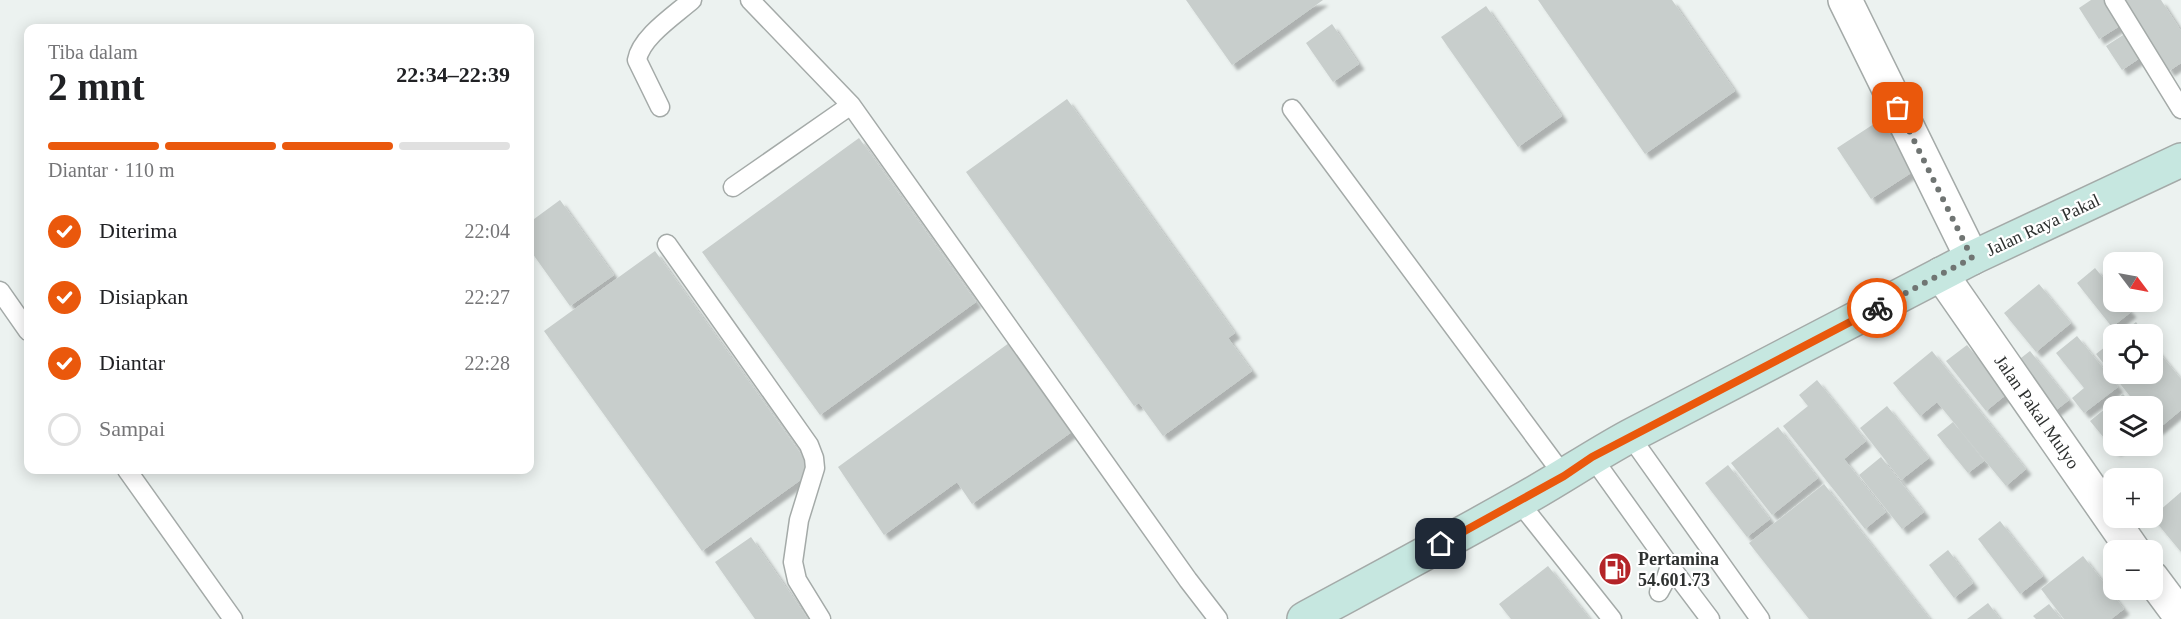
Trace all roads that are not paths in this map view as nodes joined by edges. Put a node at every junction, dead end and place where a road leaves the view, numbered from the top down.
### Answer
1 (692, 0) edge
2 (750, 0) edge
3 (1845, 0) edge
4 (2114, 0) edge
5 (851, 105) junction
6 (660, 107) dead end
7 (1292, 109) dead end
8 (2181, 109) edge
9 (2181, 160) edge
10 (733, 186) dead end
11 (667, 244) dead end
12 (1972, 258) junction
13 (1941, 274) junction
14 (0, 291) edge
15 (24, 325) edge
16 (1630, 436) junction
17 (1592, 457) junction
18 (130, 474) edge
19 (1564, 476) junction
20 (1519, 502) junction
21 (2126, 540) edge
22 (1670, 566) junction
23 (1659, 592) dead end
24 (2163, 593) edge
25 (1615, 615) edge
26 (2181, 617) edge
27 (233, 619) edge
28 (821, 619) edge
29 (1218, 619) edge
30 (1304, 619) edge
31 (1710, 619) edge
32 (1760, 619) edge

1 - 6 lane
2 - 5 lane
3 - 12 street
4 - 8 lane
5 - 10 lane
5 - 29 lane
7 - 19 lane
9 - 12 main road, Jalan Raya Pakal
11 - 28 lane
12 - 13 main road, Jalan Raya Pakal
13 - 16 main road, Jalan Raya Pakal
13 - 21 street, Jalan Pakal Mulyo
14 - 15 lane
16 - 17 main road, Jalan Raya Pakal
16 - 32 lane
17 - 19 main road, Jalan Raya Pakal
17 - 22 lane
18 - 27 lane
19 - 20 main road, Jalan Raya Pakal
20 - 25 lane
20 - 30 main road, Jalan Raya Pakal
22 - 23 lane
22 - 31 lane
24 - 26 street

